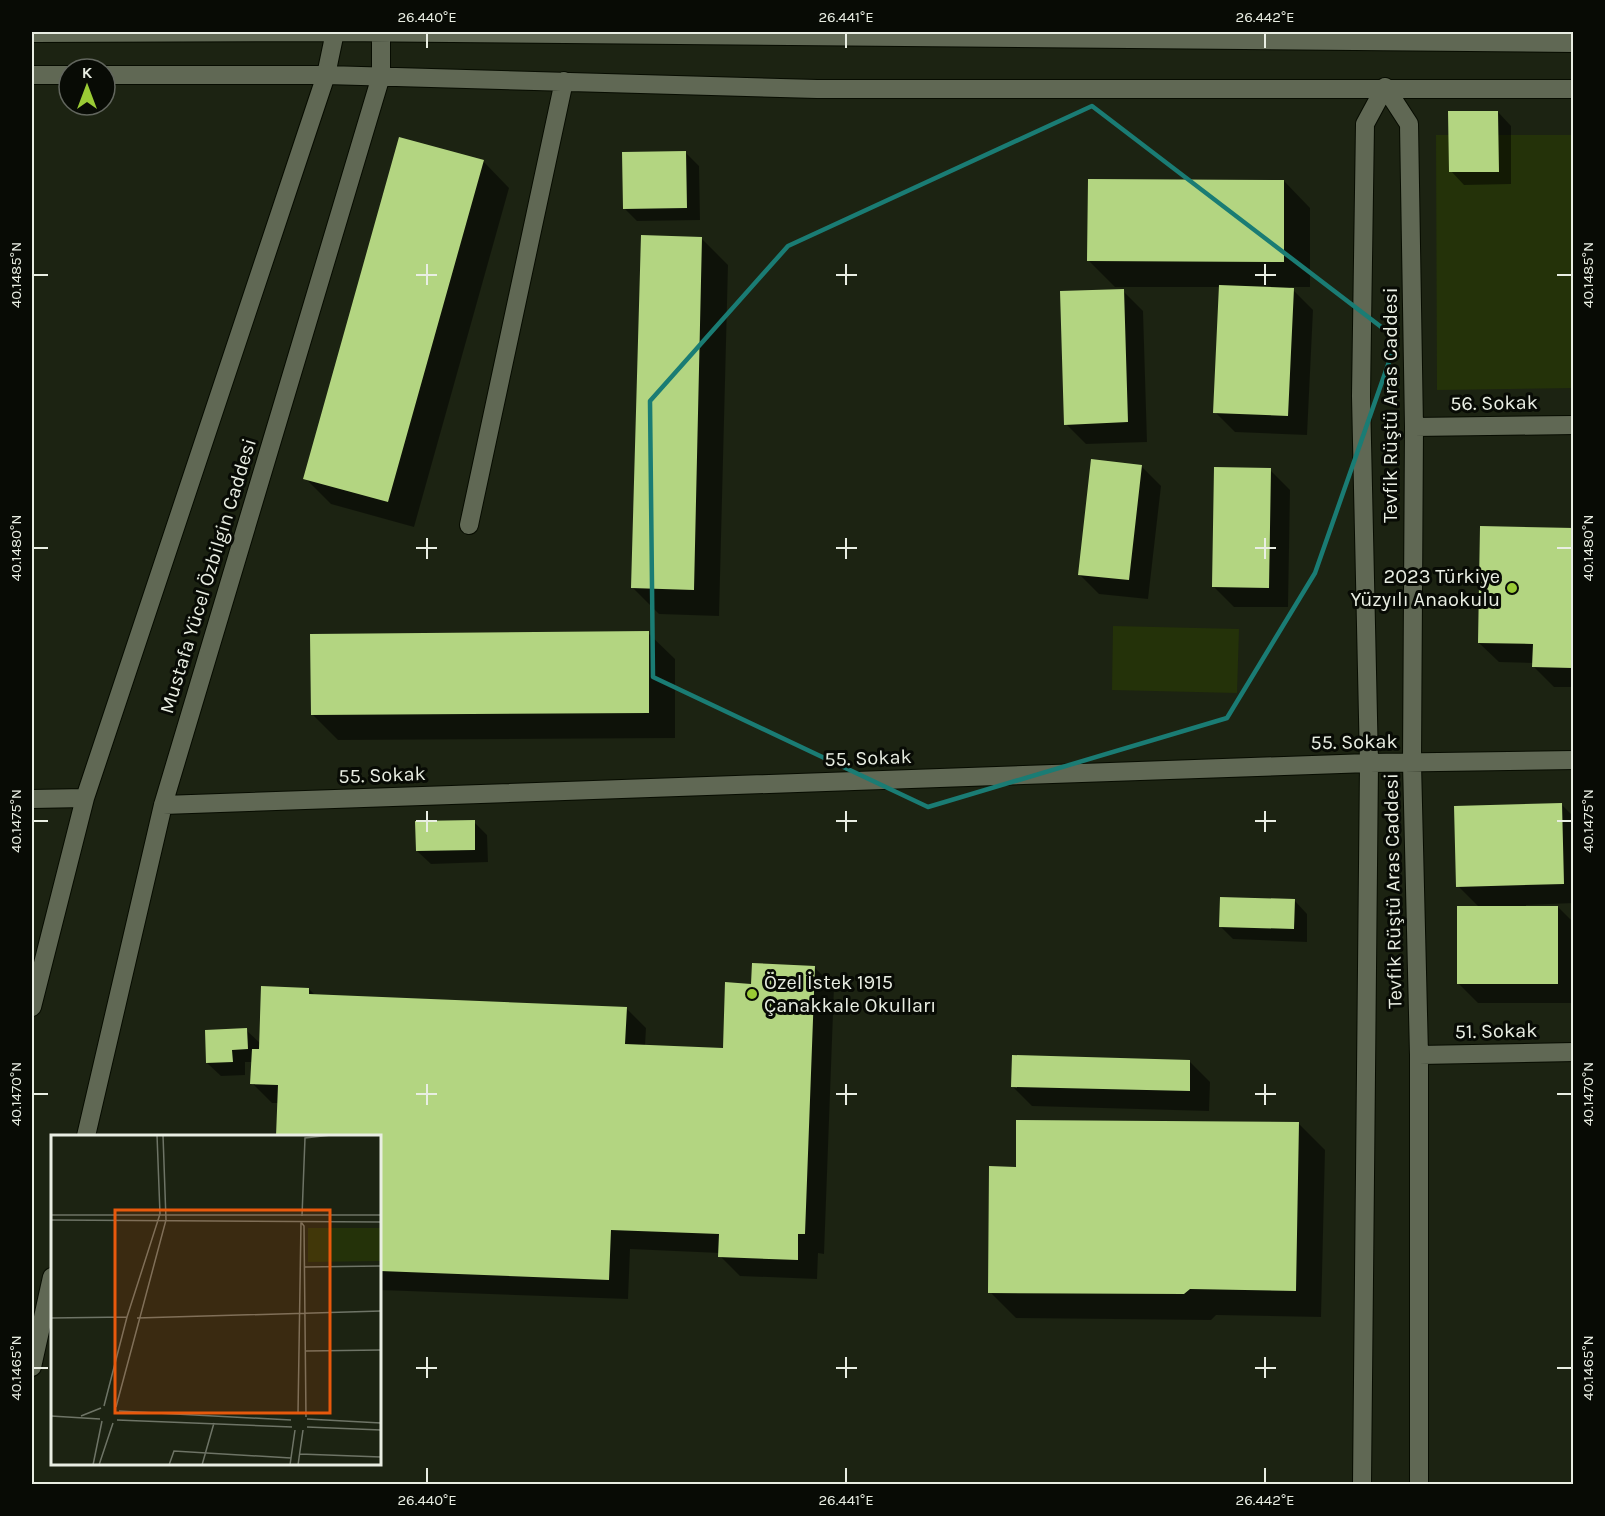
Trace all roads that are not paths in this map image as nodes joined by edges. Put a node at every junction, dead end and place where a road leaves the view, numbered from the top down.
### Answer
1 (335, 32) edge
2 (381, 32) edge
3 (32, 33) edge
4 (1393, 37) edge
5 (1574, 43) edge
6 (32, 75) edge
7 (57, 75) edge
8 (117, 75) edge
9 (326, 75) junction
10 (381, 76) junction
11 (564, 81) junction
12 (1385, 87) junction
13 (1574, 89) edge
14 (1574, 425) edge
15 (1414, 427) junction
16 (469, 525) dead end
17 (1574, 760) edge
18 (1369, 763) junction
19 (1412, 763) junction
20 (85, 798) junction
21 (32, 799) edge
22 (164, 806) junction
23 (32, 1007) edge
24 (1574, 1052) edge
25 (1419, 1055) junction
26 (86, 1135) edge
27 (51, 1282) edge
28 (32, 1367) edge
29 (1362, 1485) edge
30 (1419, 1485) edge

1 - 2 street
1 - 3 street
1 - 9 street
2 - 4 street
2 - 10 street, Mustafa Yücel Özbilgin Caddesi
4 - 5 street
6 - 7 street
8 - 9 street
9 - 10 street
9 - 20 street
10 - 11 street
10 - 22 street, Mustafa Yücel Özbilgin Caddesi
11 - 12 street
11 - 16 street
12 - 13 street
12 - 15 street, Tevfik Rüştü Aras Caddesi
12 - 18 street, Tevfik Rüştü Aras Caddesi
14 - 15 street, 56. Sokak
15 - 19 street, Tevfik Rüştü Aras Caddesi
17 - 19 street, 55. Sokak
18 - 19 street, 55. Sokak
18 - 22 street, 55. Sokak
18 - 29 street, Tevfik Rüştü Aras Caddesi
19 - 25 street, Tevfik Rüştü Aras Caddesi
20 - 21 street
20 - 23 street
22 - 26 street, Mustafa Yücel Özbilgin Caddesi
24 - 25 street, 51. Sokak
25 - 30 street, Tevfik Rüştü Aras Caddesi
27 - 28 street

